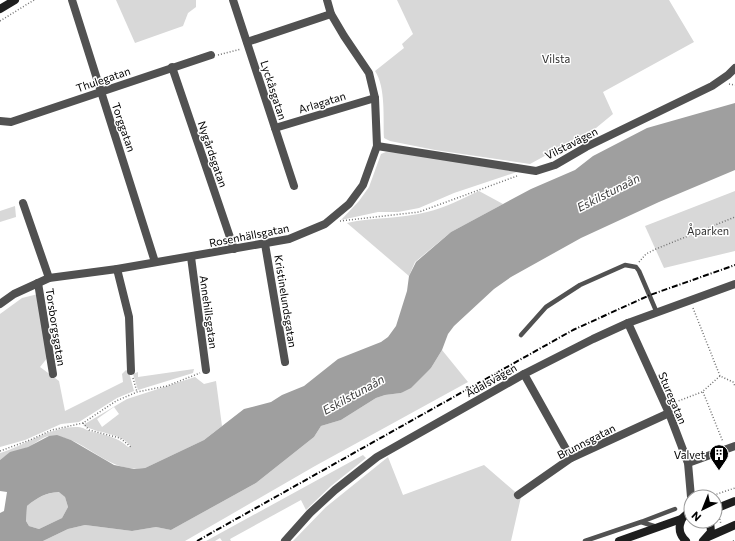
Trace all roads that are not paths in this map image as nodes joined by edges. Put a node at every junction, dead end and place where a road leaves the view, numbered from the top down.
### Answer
1 (15, 0) edge
2 (72, 0) edge
3 (233, 0) edge
4 (327, 0) edge
5 (0, 9) edge
6 (331, 14) junction
7 (248, 45) junction
8 (211, 55) road end
9 (172, 67) junction
10 (735, 68) edge
11 (100, 91) junction
12 (375, 98) junction
13 (1, 122) edge
14 (275, 128) junction
15 (377, 146) junction
16 (294, 186) dead end
17 (22, 203) dead end
18 (265, 244) junction
19 (234, 249) junction
20 (191, 257) junction
21 (155, 262) junction
22 (117, 269) junction
23 (49, 278) junction
24 (38, 283) junction
25 (735, 284) edge
26 (0, 304) edge
27 (657, 312) junction
28 (628, 323) junction
29 (521, 335) dead end
30 (285, 362) dead end
31 (206, 370) road end
32 (131, 371) road end
33 (53, 374) dead end
34 (524, 374) junction
35 (667, 409) junction
36 (735, 446) edge
37 (572, 458) junction
38 (688, 463) junction
39 (691, 483) junction
40 (691, 489) edge
41 (693, 489) edge
42 (518, 495) dead end
43 (735, 501) edge
44 (723, 505) edge
45 (675, 509) dead end
46 (681, 519) joint
47 (641, 522) junction
48 (735, 525) edge
49 (659, 527) junction
50 (712, 529) edge
51 (706, 540) edge
52 (285, 541) edge
53 (585, 541) edge
54 (619, 541) edge
55 (686, 541) edge

1 - 5 main road
2 - 11 street, Torggatan
3 - 7 street, Lyckåsgatan
4 - 6 street, Rosenhällsgatan
6 - 7 street
6 - 12 street, Rosenhällsgatan
7 - 14 street, Lyckåsgatan
8 - 9 street, Thulegatan
9 - 11 street, Thulegatan
9 - 19 street, Nygårdsgatan
10 - 15 street, Vilstavägen
11 - 13 street, Thulegatan
11 - 21 street, Torggatan
12 - 14 street, Arlagatan
12 - 15 street, Rosenhällsgatan
14 - 16 street, Lyckåsgatan
15 - 18 street, Rosenhällsgatan
17 - 23 street, Torsborgsgatan
18 - 19 street, Rosenhällsgatan
18 - 30 street, Kristinelundsgatan
19 - 20 street, Rosenhällsgatan
20 - 21 street, Rosenhällsgatan
20 - 31 street, Annehillsgatan
21 - 22 street, Rosenhällsgatan
22 - 23 street, Rosenhällsgatan
22 - 32 street
23 - 24 street, Rosenhällsgatan
24 - 26 street, Rosenhällsgatan
24 - 33 street, Torsborgsgatan
25 - 27 street, Ådalsvägen
27 - 28 street, Ådalsvägen
27 - 29 lane
28 - 34 street, Ådalsvägen
28 - 35 street, Sturegatan
34 - 37 street
34 - 52 street, Ådalsvägen
35 - 37 street, Brunnsgatan
35 - 38 street, Sturegatan
36 - 38 street
37 - 42 street, Brunnsgatan
38 - 39 street, Sturegatan
39 - 40 street, Sturegatan
39 - 41 street, Sturegatan
43 - 44 main road
45 - 47 lane
46 - 49 main road
46 - 55 main road
47 - 49 lane
47 - 53 lane
48 - 51 main road
49 - 54 main road
50 - 51 main road

